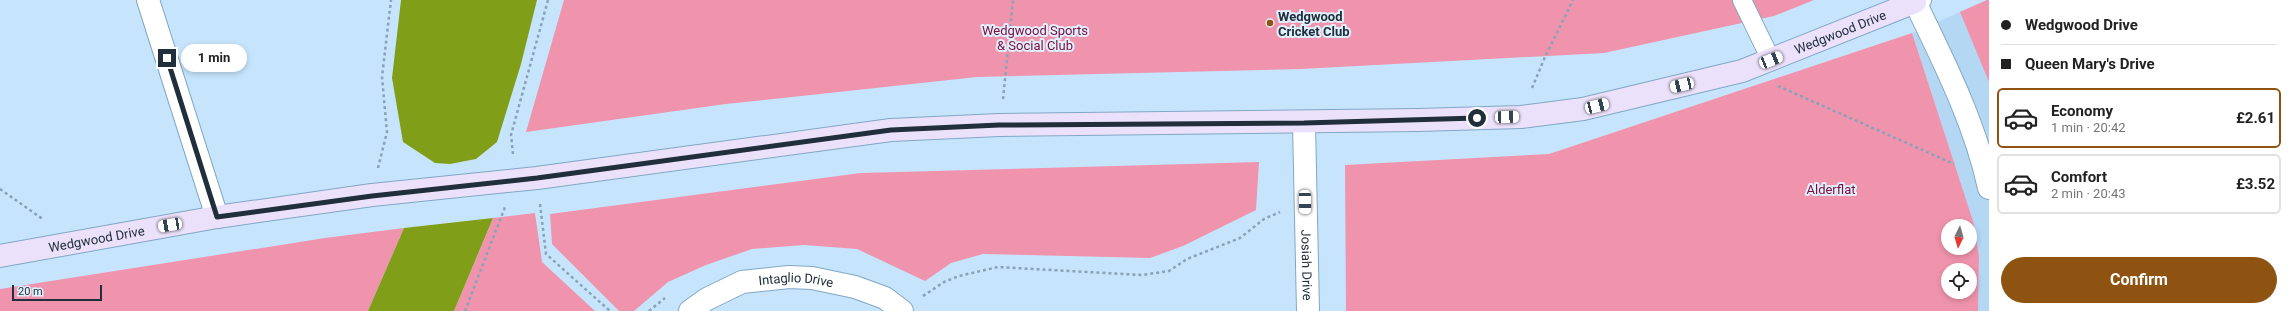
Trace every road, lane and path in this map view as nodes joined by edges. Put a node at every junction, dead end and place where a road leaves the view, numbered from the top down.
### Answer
1 (148, 0) edge
2 (391, 0) edge
3 (548, 0) edge
4 (1014, 0) edge
5 (1573, 0) edge
6 (1742, 0) edge
7 (1918, 1) edge
8 (1771, 60) junction
9 (1742, 71) junction
10 (1521, 117) junction
11 (1304, 123) junction
12 (999, 125) junction
13 (537, 178) junction
14 (515, 181) junction
15 (1988, 183) edge
16 (0, 189) edge
17 (372, 196) junction
18 (1305, 202) junction
19 (217, 217) junction
20 (76, 242) junction
21 (0, 256) edge
22 (920, 298) dead end
23 (465, 311) edge
24 (610, 311) edge
25 (690, 311) edge
26 (902, 311) edge
27 (1308, 311) edge

1 - 19 street
2 - 17 path
3 - 14 path
4 - 12 path
5 - 10 path
6 - 8 lane
7 - 8 street, Wedgwood Drive
7 - 15 street
8 - 9 street, Wedgwood Drive
9 - 10 street, Wedgwood Drive
9 - 15 path
10 - 11 street, Wedgwood Drive
11 - 12 street, Wedgwood Drive
11 - 18 street, Josiah Drive
12 - 13 street, Wedgwood Drive
13 - 14 street, Wedgwood Drive
13 - 24 path
14 - 17 street, Wedgwood Drive
14 - 23 path
16 - 20 path
17 - 19 street, Wedgwood Drive
18 - 22 path
18 - 27 street, Josiah Drive
19 - 20 street, Wedgwood Drive
20 - 21 street, Wedgwood Drive
25 - 26 street, Intaglio Drive

